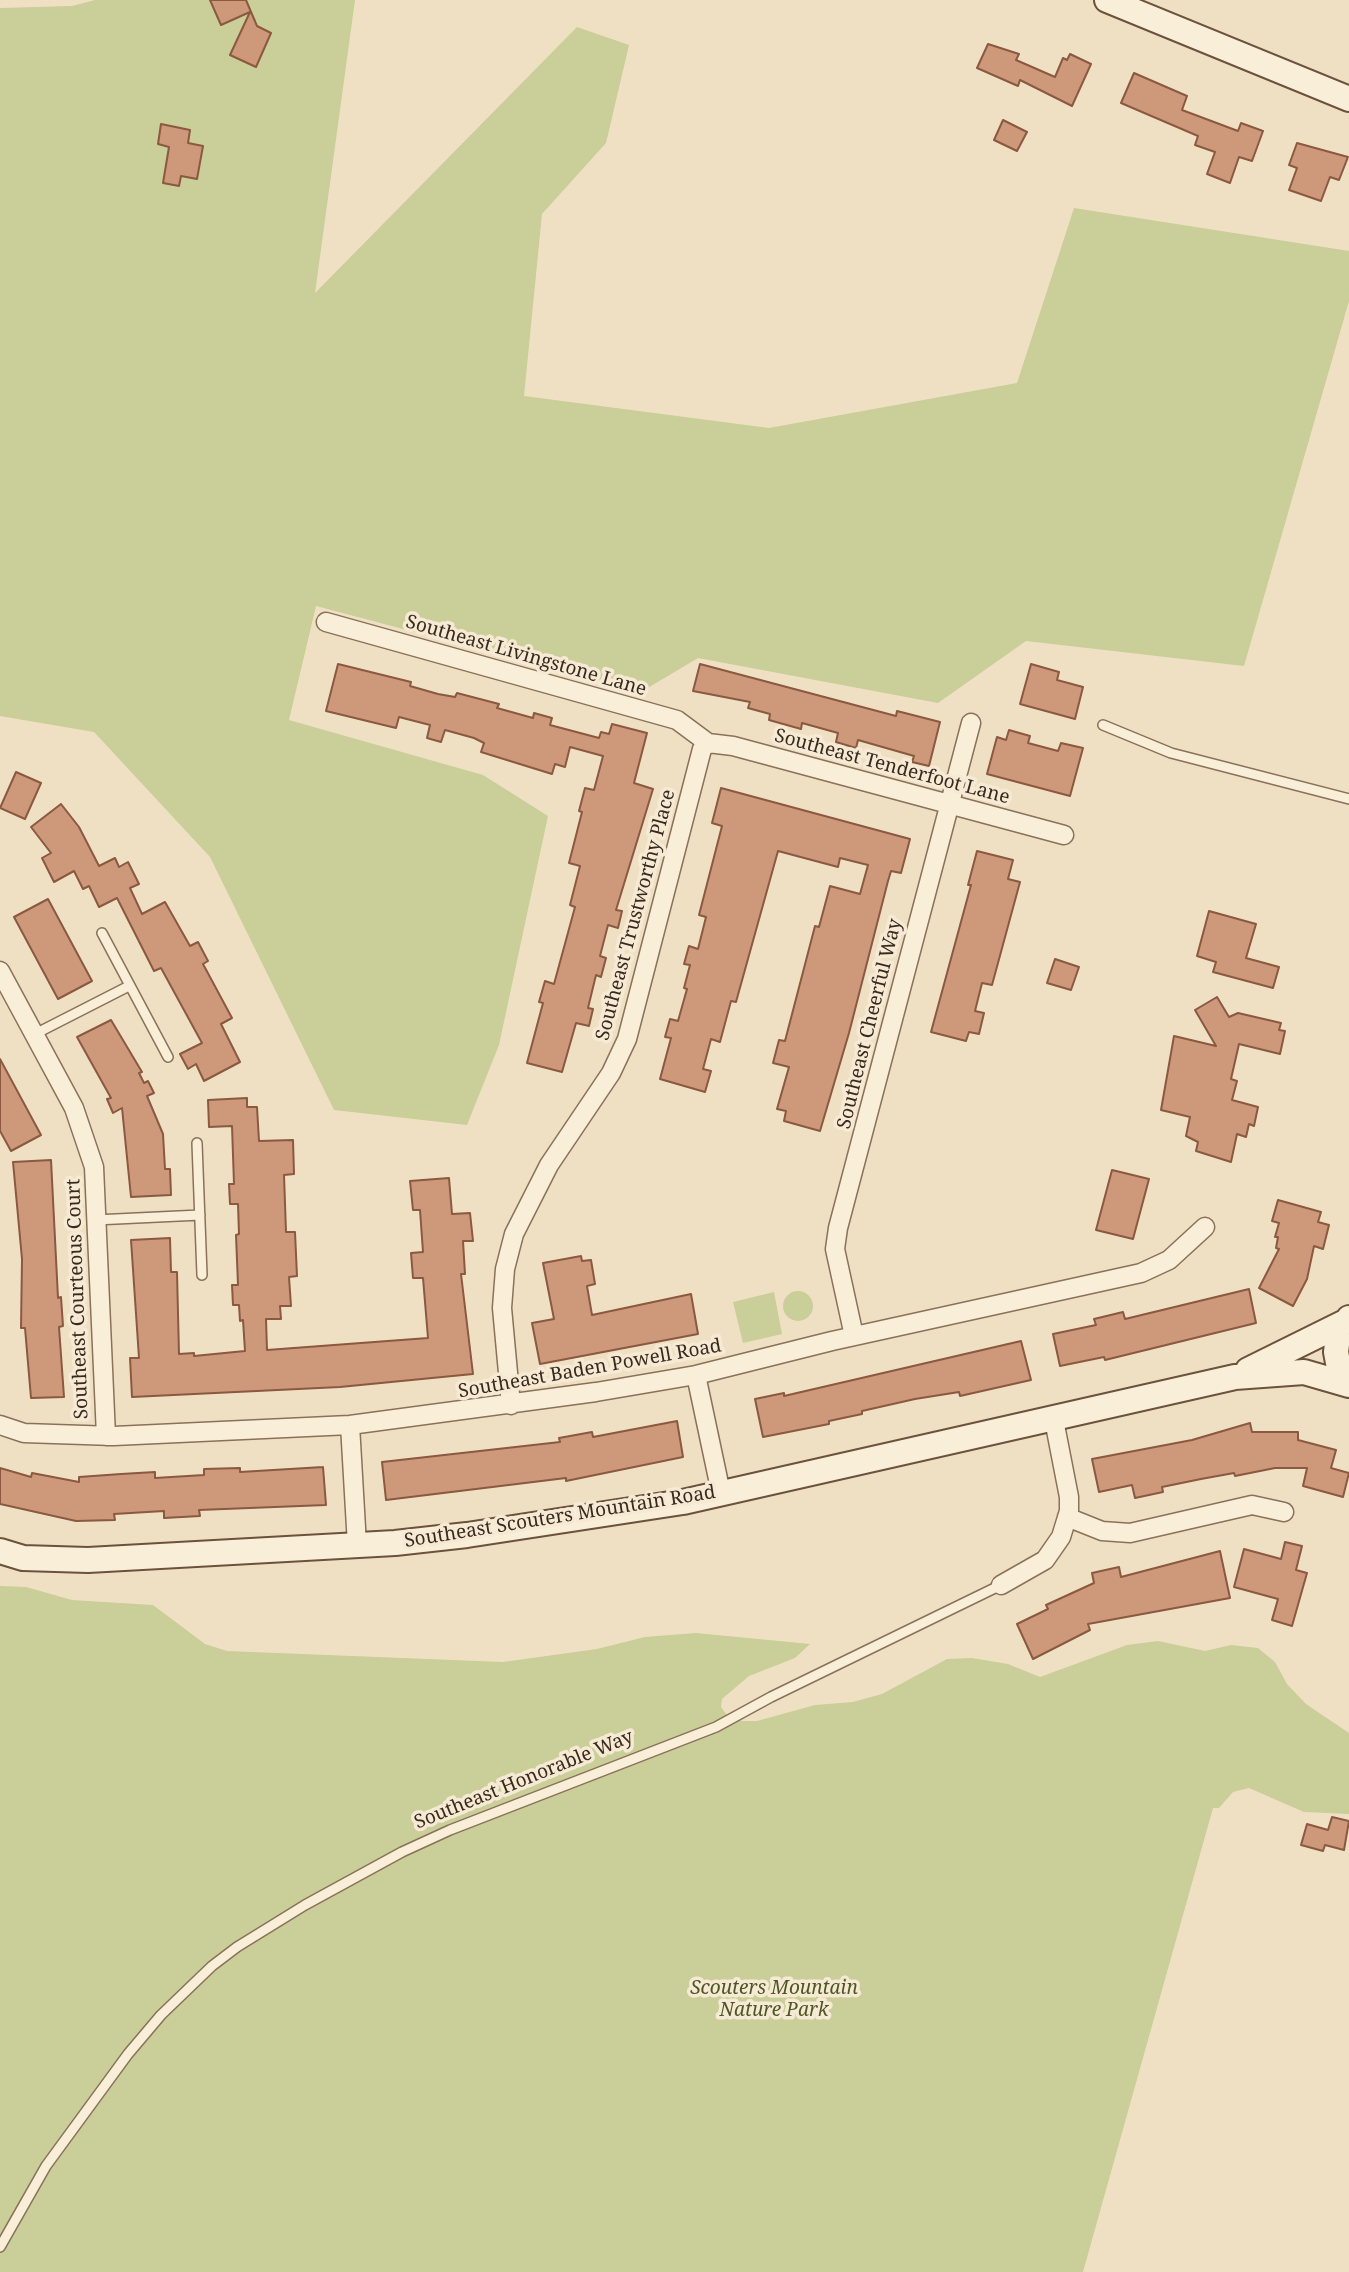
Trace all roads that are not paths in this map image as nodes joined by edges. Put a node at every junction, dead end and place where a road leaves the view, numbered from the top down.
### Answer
1 (1107, 0) edge
2 (1349, 99) edge
3 (326, 622) dead end
4 (971, 723) dead end
5 (1103, 725) dead end
6 (708, 743) junction
7 (1349, 799) edge
8 (949, 804) junction
9 (1064, 835) dead end
10 (102, 933) dead end
11 (0, 971) edge
12 (129, 986) junction
13 (33, 1035) junction
14 (168, 1057) dead end
15 (197, 1143) dead end
16 (200, 1215) junction
17 (95, 1220) junction
18 (1205, 1227) dead end
19 (202, 1275) dead end
20 (1347, 1320) edge
21 (854, 1336) junction
22 (696, 1376) junction
23 (1235, 1377) junction
24 (1349, 1384) edge
25 (511, 1405) junction
26 (1054, 1420) junction
27 (0, 1425) edge
28 (349, 1425) junction
29 (106, 1436) junction
30 (721, 1493) junction
31 (1284, 1512) dead end
32 (1067, 1517) junction
33 (357, 1545) junction
34 (0, 1551) edge
35 (1001, 1585) joint
36 (0, 2247) edge

1 - 2 street
3 - 6 street, Southeast Livingstone Lane
4 - 8 street, Southeast Cheerful Way
5 - 7 lane
6 - 8 street, Southeast Tenderfoot Lane
6 - 25 street, Southeast Trustworthy Place
8 - 9 street, Southeast Tenderfoot Lane
8 - 21 street, Southeast Cheerful Way
10 - 12 lane
11 - 13 street, Southeast Courteous Court
12 - 13 lane
12 - 14 lane
13 - 17 street, Southeast Courteous Court
15 - 16 lane
16 - 17 lane
16 - 19 lane
17 - 29 street, Southeast Courteous Court
18 - 21 street, Southeast Baden Powell Road
20 - 23 street, Southeast Scouters Mountain Road
20 - 24 street
21 - 22 street, Southeast Baden Powell Road
22 - 25 street, Southeast Baden Powell Road
22 - 30 street
23 - 24 street, Southeast Scouters Mountain Road
23 - 26 street, Southeast Scouters Mountain Road
25 - 28 street, Southeast Baden Powell Road
26 - 30 street, Southeast Scouters Mountain Road
26 - 32 street, Southeast Honorable Way
27 - 29 street, Southeast Baden Powell Road
28 - 29 street, Southeast Baden Powell Road
28 - 33 street
30 - 33 street, Southeast Scouters Mountain Road
31 - 32 street
32 - 35 street, Southeast Honorable Way
33 - 34 street, Southeast Scouters Mountain Road
35 - 36 lane, Southeast Honorable Way

